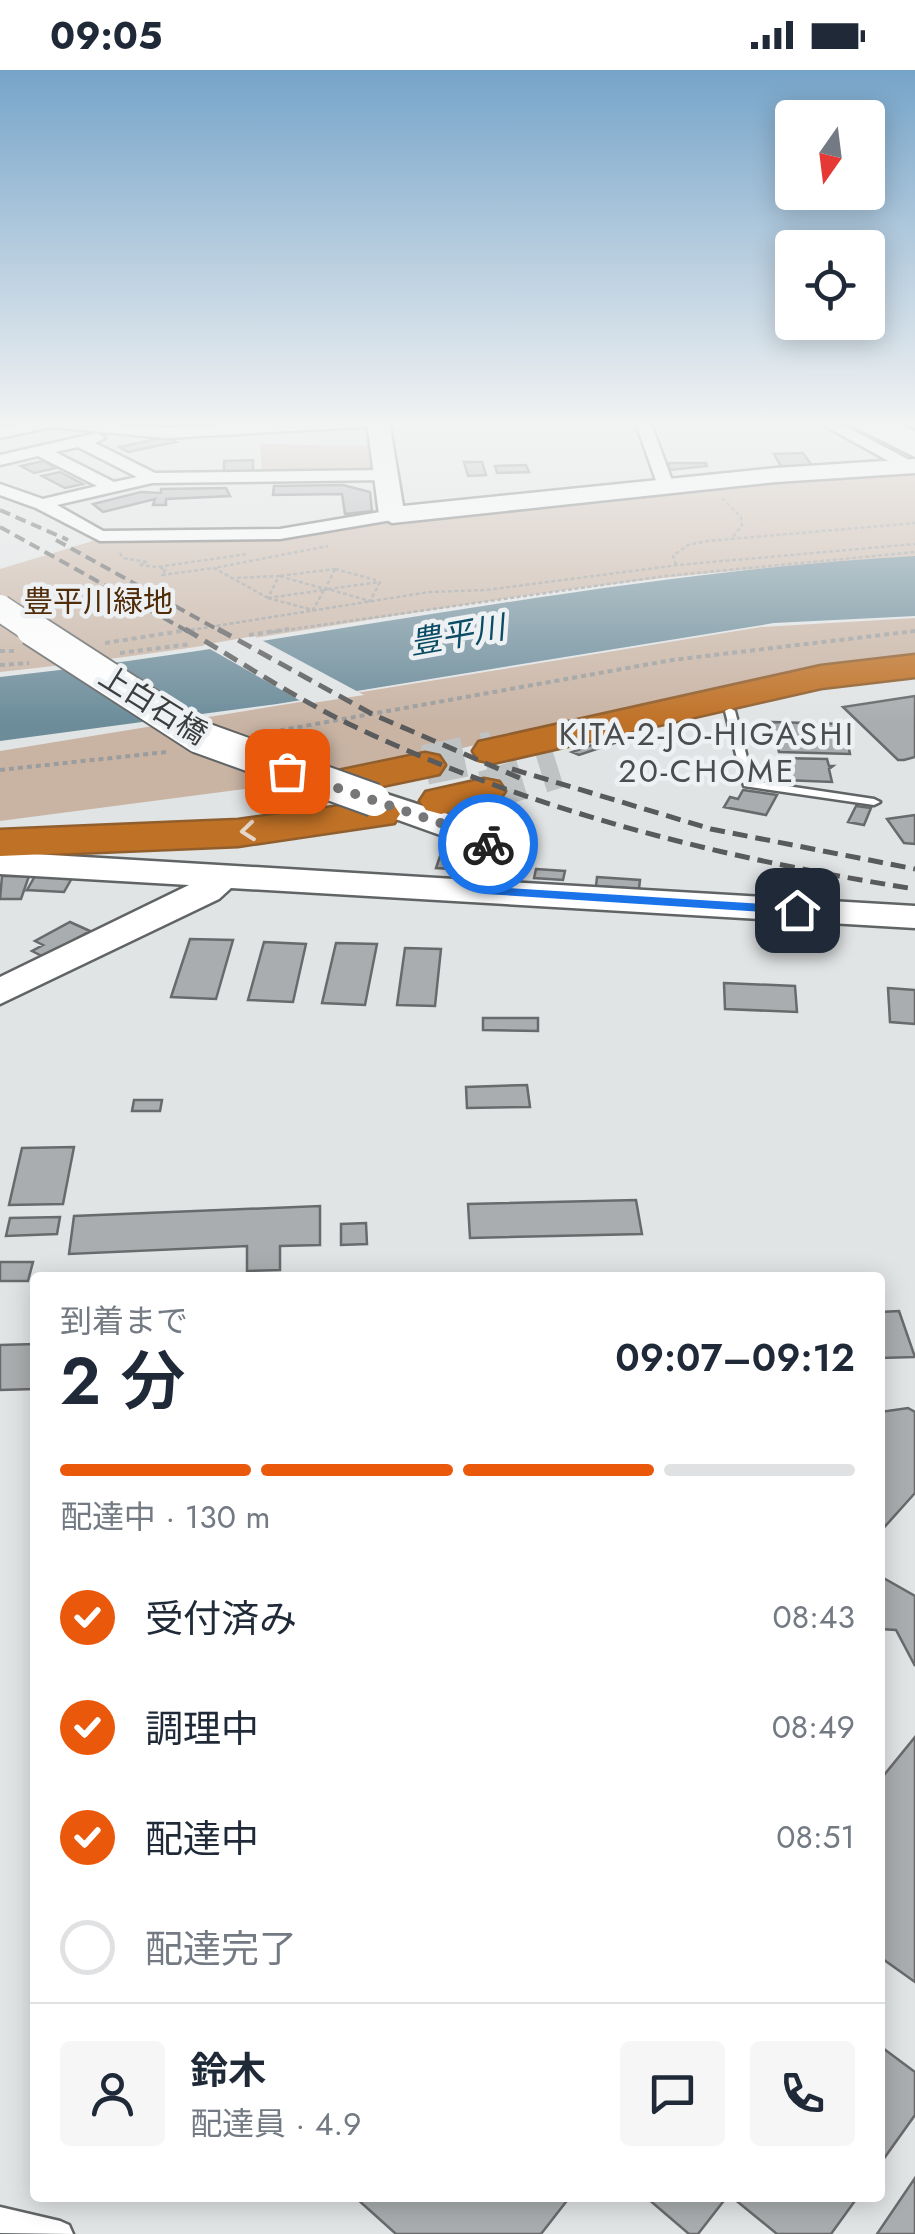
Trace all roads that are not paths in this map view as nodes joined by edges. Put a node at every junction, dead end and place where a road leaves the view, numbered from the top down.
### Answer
1 (75, 522) edge
2 (351, 522) edge
3 (0, 608) edge
4 (915, 667) edge
5 (730, 711) junction
6 (558, 768) tunnel mouth
7 (306, 788) dead end
8 (369, 798) junction
9 (874, 802) dead end
10 (0, 822) edge
11 (0, 843) edge
12 (0, 863) edge
13 (222, 876) junction
14 (485, 890) junction
15 (915, 917) edge
16 (0, 992) edge
17 (0, 2220) edge
18 (60, 2234) edge

1 - 2 street
3 - 8 street, 上白石橋, bridge
4 - 5 highway
4 - 8 highway
5 - 6 highway
5 - 9 lane
7 - 10 highway
8 -> 11 highway
8 - 14 street, 上白石橋
12 - 13 street
13 - 14 street
13 - 16 street
14 - 15 street
17 - 18 lane

